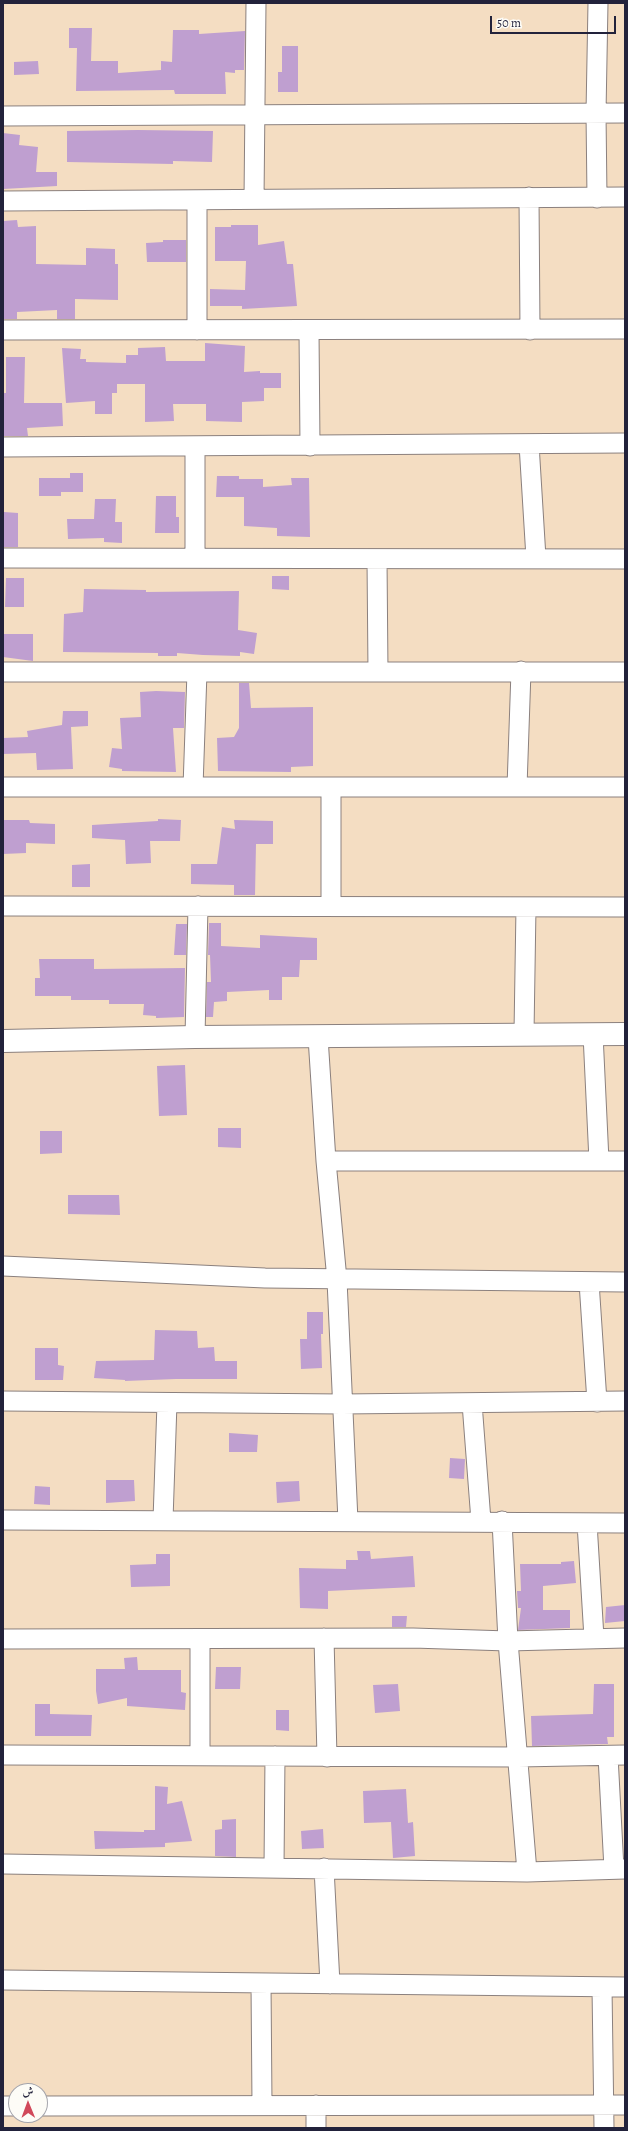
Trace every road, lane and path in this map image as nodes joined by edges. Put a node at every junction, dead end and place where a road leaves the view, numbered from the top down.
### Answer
1 (256, 3) edge
2 (598, 3) edge
3 (625, 112) edge
4 (596, 113) junction
5 (255, 115) junction
6 (3, 116) edge
7 (529, 197) junction
8 (625, 197) edge
9 (597, 198) junction
10 (254, 199) junction
11 (198, 200) junction
12 (3, 201) edge
13 (625, 329) edge
14 (3, 330) edge
15 (197, 330) junction
16 (530, 330) junction
17 (309, 331) junction
18 (625, 443) edge
19 (529, 444) junction
20 (195, 446) junction
21 (310, 446) junction
22 (3, 447) edge
23 (3, 558) edge
24 (195, 558) junction
25 (536, 558) junction
26 (377, 559) junction
27 (625, 559) edge
28 (521, 671) junction
29 (3, 672) edge
30 (196, 672) junction
31 (378, 672) junction
32 (625, 672) edge
33 (3, 787) edge
34 (193, 787) junction
35 (331, 787) junction
36 (517, 787) junction
37 (625, 787) edge
38 (331, 905) junction
39 (3, 906) edge
40 (198, 906) junction
41 (625, 906) edge
42 (526, 907) junction
43 (524, 1033) junction
44 (593, 1034) junction
45 (625, 1034) edge
46 (195, 1037) junction
47 (318, 1037) junction
48 (3, 1041) edge
49 (326, 1161) junction
50 (599, 1161) junction
51 (625, 1161) edge
52 (3, 1266) edge
53 (337, 1280) junction
54 (589, 1282) junction
55 (625, 1282) edge
56 (3, 1401) edge
57 (625, 1401) edge
58 (597, 1402) junction
59 (167, 1403) junction
60 (472, 1403) junction
61 (342, 1404) junction
62 (3, 1520) edge
63 (163, 1520) junction
64 (348, 1521) junction
65 (481, 1521) junction
66 (502, 1522) junction
67 (587, 1523) junction
68 (625, 1523) edge
69 (324, 1638) junction
70 (594, 1638) junction
71 (625, 1638) edge
72 (3, 1639) edge
73 (200, 1639) junction
74 (508, 1641) junction
75 (3, 1755) edge
76 (617, 1755) edge
77 (200, 1756) junction
78 (275, 1756) junction
79 (327, 1756) junction
80 (518, 1757) junction
81 (3, 1864) edge
82 (274, 1868) junction
83 (324, 1868) junction
84 (620, 1869) edge
85 (527, 1872) junction
86 (3, 1980) edge
87 (261, 1983) junction
88 (330, 1984) junction
89 (602, 1987) junction
90 (625, 1987) edge
91 (262, 2105) junction
92 (316, 2105) junction
93 (603, 2105) junction
94 (625, 2105) edge
95 (48, 2106) edge
96 (316, 2128) edge
97 (604, 2128) edge

1 - 5 street
2 - 4 street
3 - 4 street
4 - 5 street
4 - 9 street
5 - 6 street
5 - 10 street
7 - 9 street
7 - 10 street
7 - 16 street
8 - 9 street
10 - 11 street
11 - 12 street
11 - 15 street
13 - 16 street
14 - 15 street
15 - 17 street
16 - 17 street
17 - 21 street
18 - 19 street
19 - 21 street
19 - 25 street
20 - 21 street
20 - 22 street
20 - 24 street
23 - 24 street
24 - 26 street
25 - 26 street
25 - 27 street
26 - 31 street
28 - 31 street
28 - 32 street
28 - 36 street
29 - 30 street
30 - 31 street
30 - 34 street
33 - 34 street
34 - 35 street
35 - 36 street
35 - 38 street
36 - 37 street
38 - 40 street
38 - 42 street
39 - 40 street
40 - 46 street
41 - 42 street
42 - 43 street
43 - 44 street
43 - 47 street
44 - 45 street
44 - 50 street
46 - 47 street
46 - 48 street
47 - 49 street
49 - 50 street
49 - 53 street
50 - 51 street
52 - 53 street
53 - 54 street
53 - 61 street
54 - 55 street
54 - 58 street
56 - 59 street
57 - 58 street
58 - 60 street
59 - 61 street
59 - 63 street
60 - 61 street
60 - 65 street
61 - 64 street
62 - 63 street
63 - 64 street
64 - 65 street
65 - 66 street
66 - 67 street
66 - 74 street
67 - 68 street
67 - 70 street
69 - 73 street
69 - 74 street
69 - 79 street
70 - 71 street
70 - 74 street
72 - 73 street
73 - 77 street
74 - 80 street
75 - 77 street
76 - 80 street
76 - 84 street
77 - 78 street
78 - 79 street
78 - 82 street
79 - 80 street
80 - 85 street
81 - 82 street
82 - 83 street
83 - 85 street
83 - 88 street
84 - 85 street
86 - 87 street
87 - 88 street
87 - 91 street
88 - 89 street
89 - 90 street
89 - 93 street
91 - 92 street
91 - 95 street
92 - 93 street
92 - 96 street
93 - 94 street
93 - 97 street

